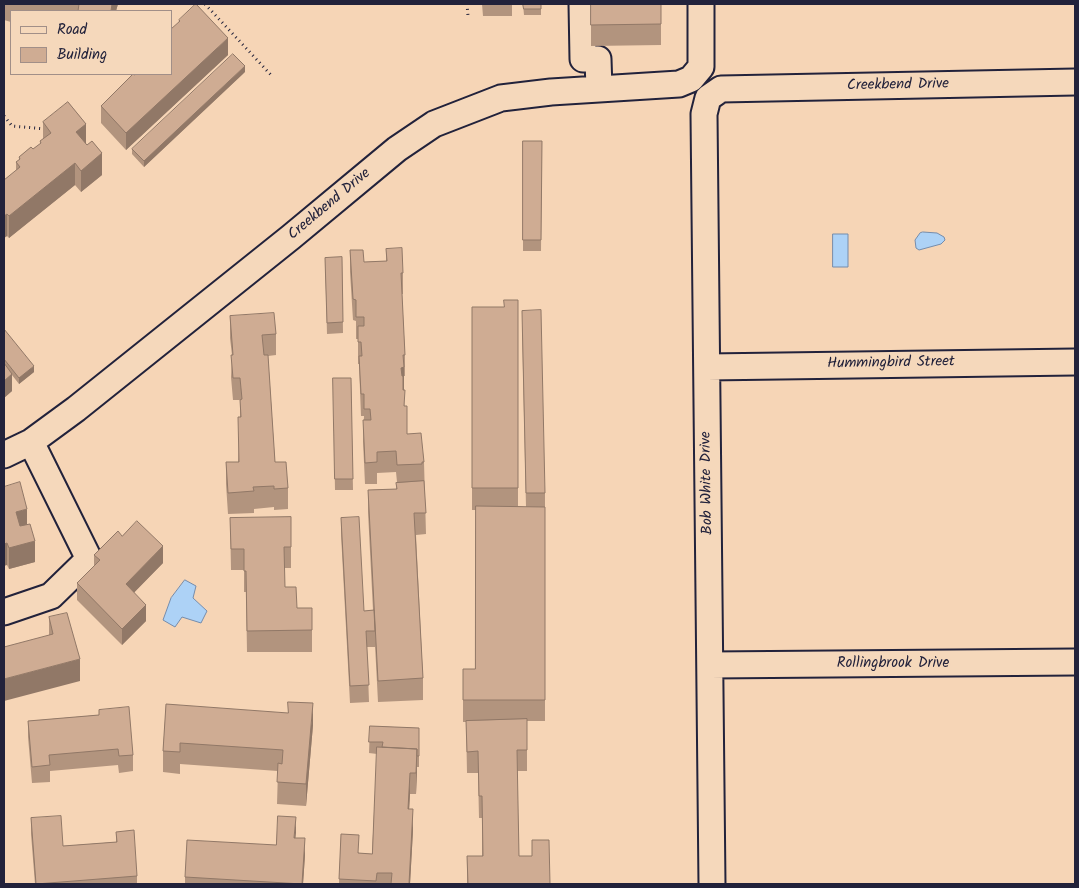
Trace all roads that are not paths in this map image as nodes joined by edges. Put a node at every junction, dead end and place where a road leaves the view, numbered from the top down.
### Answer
1 (582, 4) edge
2 (701, 4) edge
3 (1075, 82) edge
4 (599, 89) junction
5 (721, 89) joint
6 (1075, 362) edge
7 (707, 367) junction
8 (31, 442) junction
9 (4, 456) edge
10 (4, 612) edge
11 (1075, 662) edge
12 (710, 665) junction
13 (712, 884) edge

1 - 4 street
2 - 4 street, Creekbend Drive
3 - 5 street, Creekbend Drive
4 - 8 street, Creekbend Drive
5 - 7 street, Bob White Drive
6 - 7 street, Hummingbird Street
7 - 12 street, Bob White Drive
8 - 9 street, Creekbend Drive
8 - 10 street
11 - 12 street, Rollingbrook Drive
12 - 13 street, Bob White Drive

